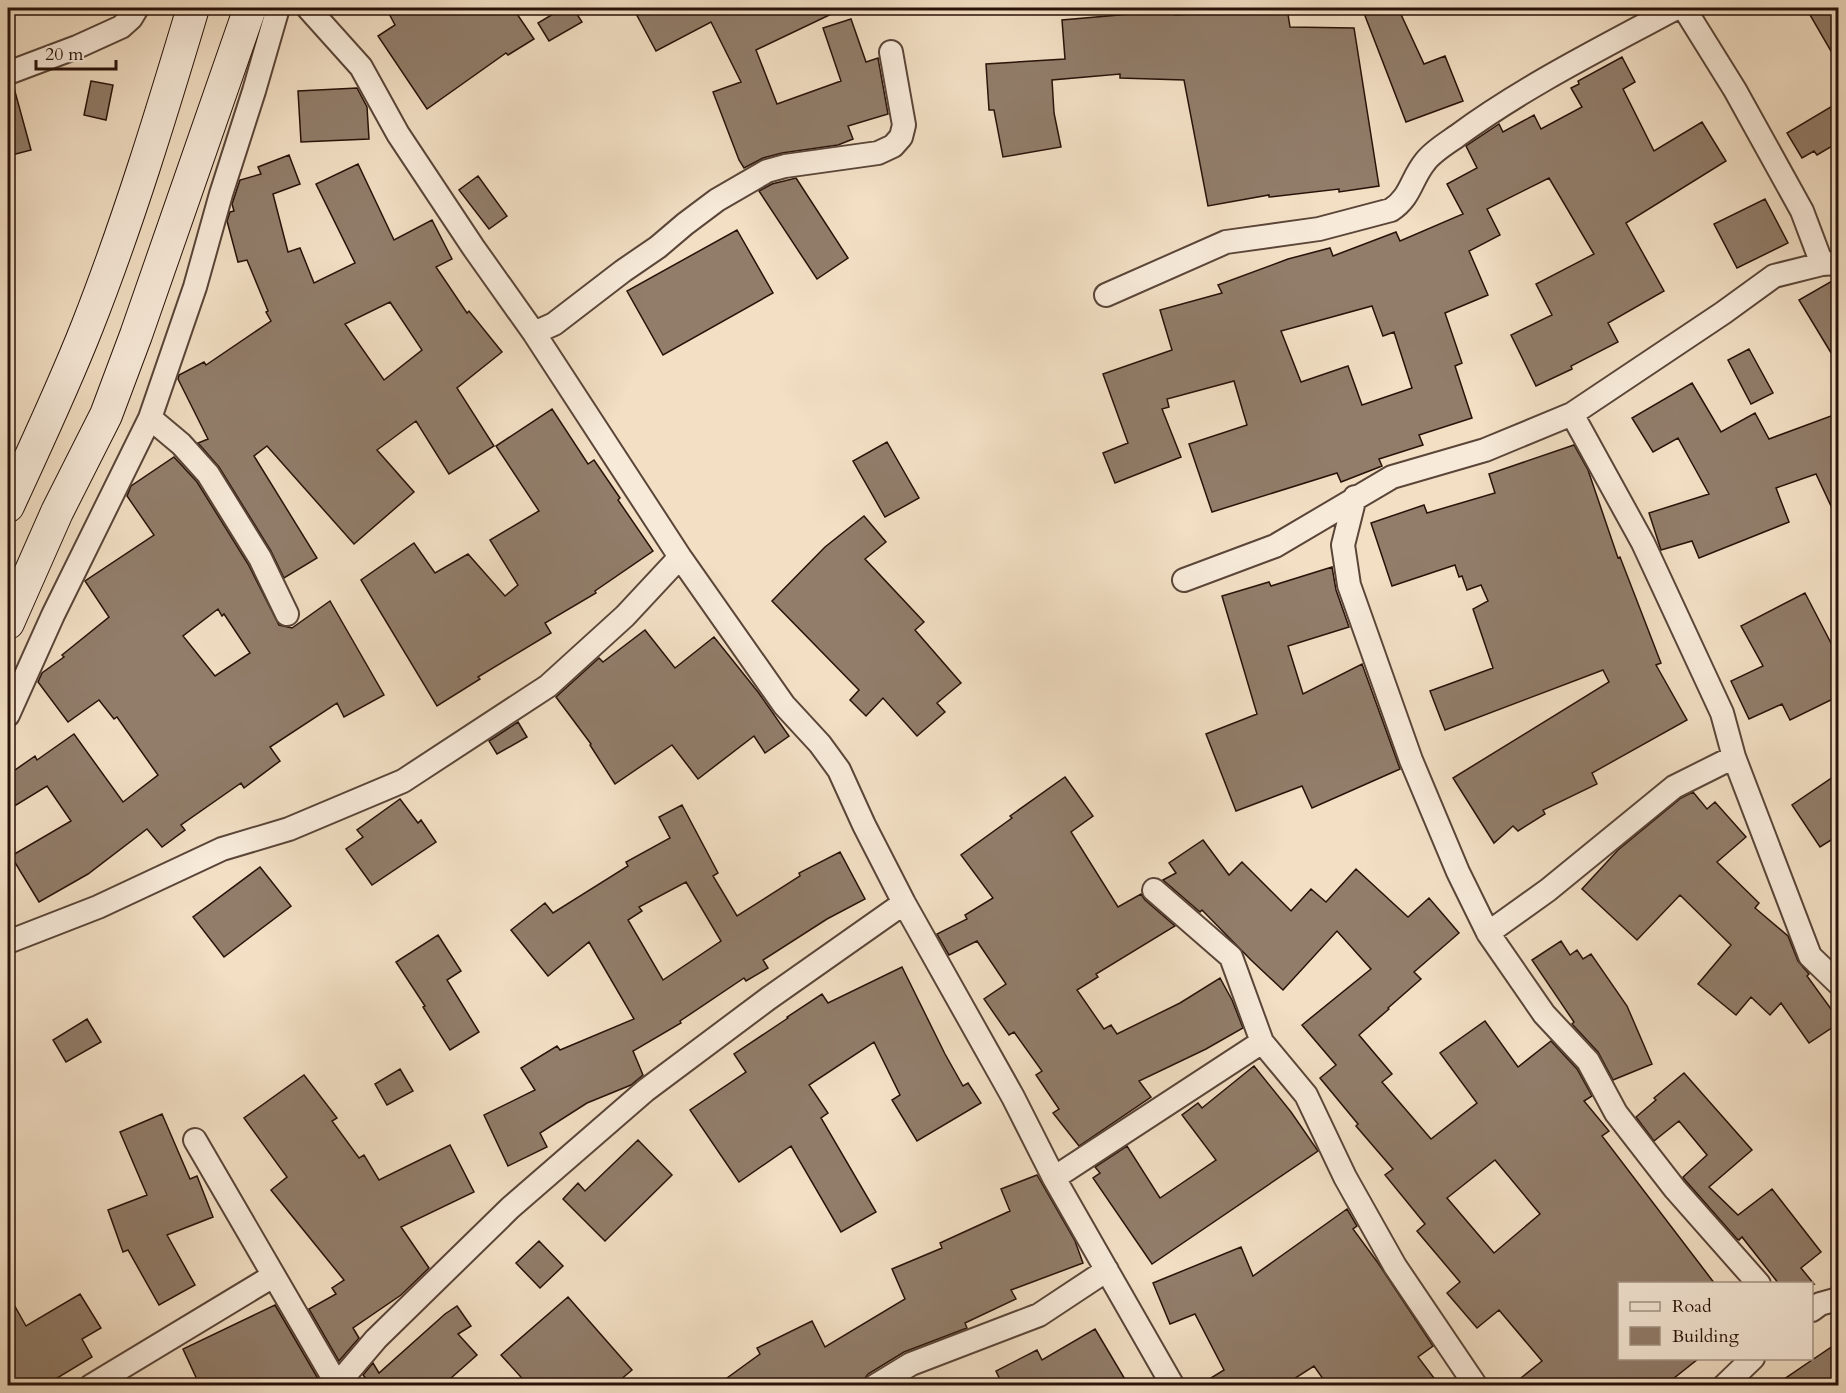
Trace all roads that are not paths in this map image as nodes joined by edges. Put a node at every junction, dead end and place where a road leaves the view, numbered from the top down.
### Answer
1 (137, 8) edge
2 (193, 8) edge
3 (250, 8) edge
4 (278, 8) edge
5 (308, 8) edge
6 (1676, 8) edge
7 (1684, 8) edge
8 (891, 52) dead end
9 (8, 73) edge
10 (1830, 264) edge
11 (1106, 295) dead end
12 (534, 333) junction
13 (1572, 414) junction
14 (150, 418) junction
15 (1355, 497) junction
16 (8, 506) edge
17 (680, 557) junction
18 (1184, 580) dead end
19 (287, 614) dead end
20 (8, 623) edge
21 (8, 715) edge
22 (1734, 757) junction
23 (1154, 890) dead end
24 (904, 903) junction
25 (1488, 933) junction
26 (8, 942) edge
27 (1839, 983) edge
28 (1263, 1042) junction
29 (195, 1140) dead end
30 (1054, 1178) junction
31 (1107, 1270) junction
32 (273, 1276) junction
33 (1757, 1282) edge
34 (1839, 1299) edge
35 (1813, 1309) edge
36 (1752, 1360) edge
37 (337, 1385) edge
38 (91, 1386) edge
39 (875, 1386) edge
40 (1173, 1386) edge
41 (1476, 1386) edge
42 (1724, 1386) edge

1 - 9 street
2 - 16 main road
3 - 20 main road
4 - 14 street
5 - 12 street
6 - 11 street
7 - 10 street
8 - 12 street
10 - 13 street
12 - 17 street
13 - 15 street
13 - 22 street
14 - 19 street
14 - 21 street
15 - 18 street
15 - 25 street
17 - 24 street
17 - 26 street
22 - 25 street
22 - 27 street
23 - 28 street
24 - 30 street
24 - 37 street
25 - 33 street
28 - 30 street
28 - 41 street
29 - 32 street
30 - 31 street
31 - 39 street
31 - 40 street
32 - 37 street
32 - 38 street
34 - 35 street
36 - 42 street

